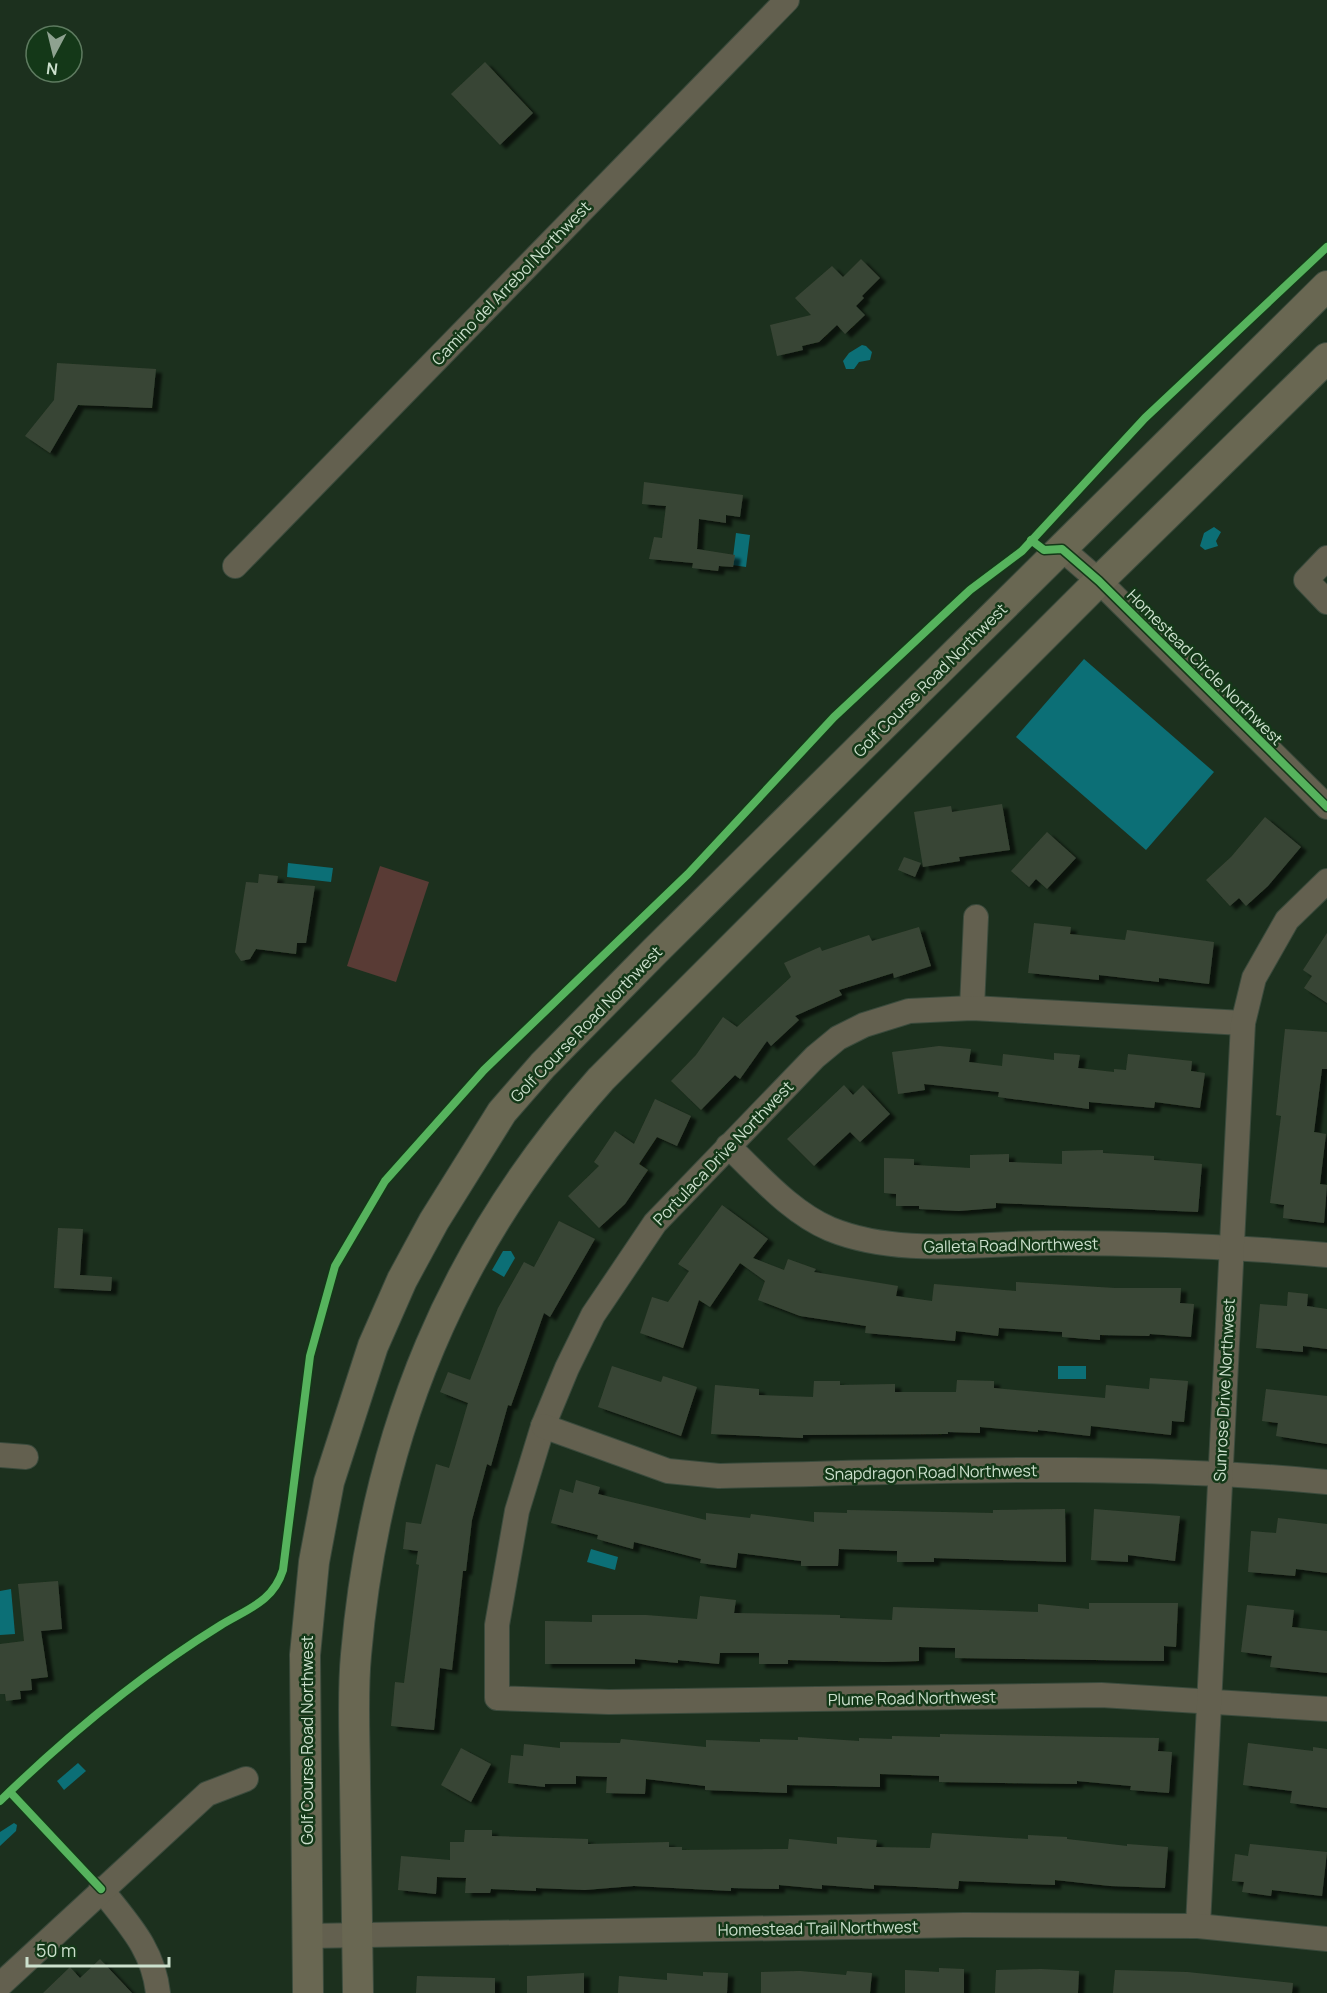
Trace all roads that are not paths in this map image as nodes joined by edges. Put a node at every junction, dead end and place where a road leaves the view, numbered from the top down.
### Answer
1 (787, 0) edge
2 (1327, 286) edge
3 (1327, 358) edge
4 (1062, 549) junction
5 (1327, 558) edge
6 (235, 566) dead end
7 (1099, 581) junction
8 (1327, 602) edge
9 (1327, 807) edge
10 (1327, 881) edge
11 (976, 917) dead end
12 (972, 1008) junction
13 (1243, 1023) junction
14 (728, 1146) junction
15 (1231, 1247) junction
16 (1327, 1255) edge
17 (543, 1426) junction
18 (0, 1455) edge
19 (26, 1457) dead end
20 (1220, 1473) junction
21 (1327, 1482) edge
22 (497, 1698) joint
23 (1209, 1700) junction
24 (1327, 1709) edge
25 (246, 1779) dead end
26 (101, 1889) junction
27 (1198, 1926) junction
28 (357, 1935) junction
29 (308, 1936) junction
30 (1327, 1939) edge
31 (0, 1985) edge
32 (158, 1993) edge
33 (308, 1993) edge
34 (358, 1993) edge

1 - 6 street, Camino del Arrebol Northwest
2 - 4 main road, Golf Course Road Northwest
3 - 7 main road
4 - 7 street, Homestead Circle Northwest
4 - 29 main road, Golf Course Road Northwest
5 - 8 street
7 - 9 street, Homestead Circle Northwest
7 - 28 main road
10 - 13 street, Sunrose Drive Northwest
11 - 12 street
12 - 13 street, Portulaca Drive Northwest
12 - 14 street, Portulaca Drive Northwest
13 - 15 street, Sunrose Drive Northwest
14 - 15 street, Galleta Road Northwest
14 - 17 street, Portulaca Drive Northwest
15 - 16 street, Galleta Road Northwest
15 - 20 street, Sunrose Drive Northwest
17 - 20 street, Snapdragon Road Northwest
17 - 22 street, Portulaca Drive Northwest
18 - 19 street
20 - 21 street, Snapdragon Road Northwest
20 - 23 street, Sunrose Drive Northwest
22 - 23 street, Plume Road Northwest
23 - 24 street, Plume Road Northwest
23 - 27 street, Sunrose Drive Northwest
25 - 26 street
26 - 31 street
26 - 32 street
27 - 28 street, Homestead Trail Northwest
27 - 30 street, Homestead Trail Northwest
28 - 29 street, Homestead Trail Northwest
28 - 34 main road
29 - 33 main road, Golf Course Road Northwest

